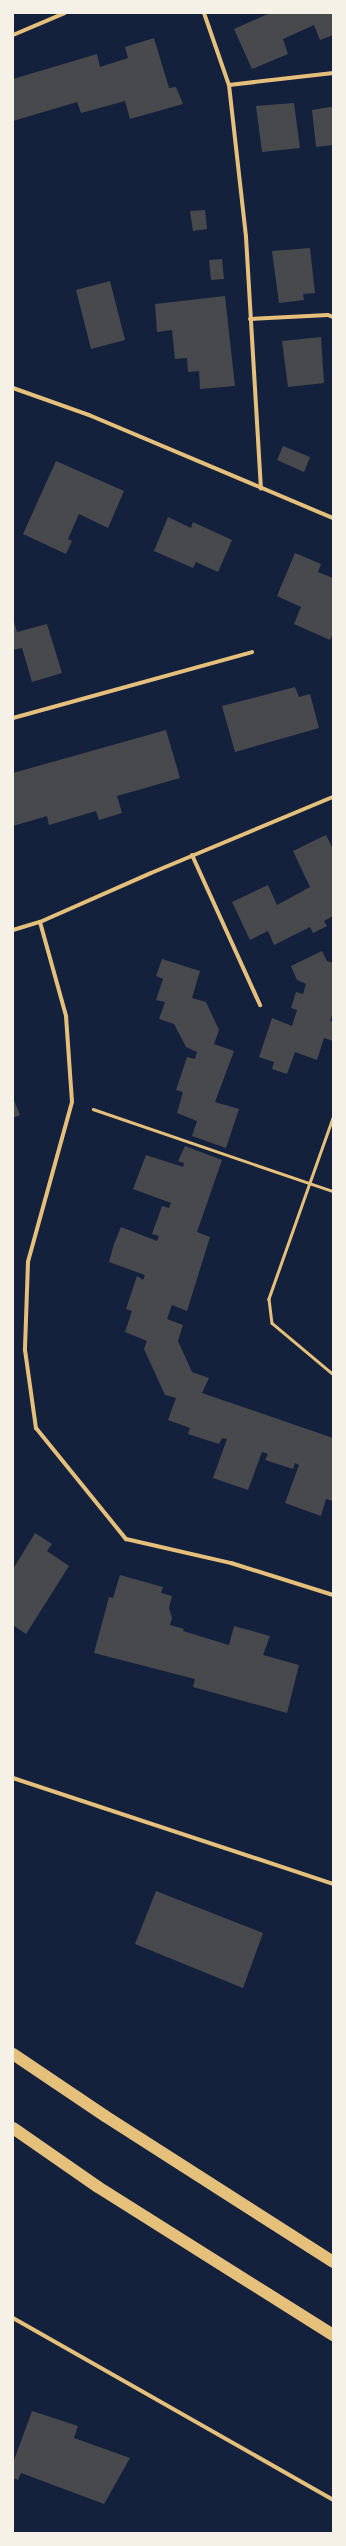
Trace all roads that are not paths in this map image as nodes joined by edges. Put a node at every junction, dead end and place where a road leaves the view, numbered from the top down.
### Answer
1 (65, 13) edge
2 (204, 13) edge
3 (13, 35) edge
4 (333, 73) edge
5 (229, 85) junction
6 (333, 317) edge
7 (250, 320) junction
8 (13, 388) edge
9 (261, 489) junction
10 (333, 518) edge
11 (252, 652) dead end
12 (13, 718) edge
13 (333, 797) edge
14 (192, 855) junction
15 (40, 922) junction
16 (13, 930) edge
17 (260, 1005) dead end
18 (333, 1595) edge
19 (13, 1778) edge
20 (333, 1884) edge
21 (13, 2054) edge
22 (13, 2128) edge
23 (333, 2262) edge
24 (13, 2318) edge
25 (333, 2335) edge
26 (333, 2500) edge

1 - 3 street
2 - 5 street
4 - 5 street
5 - 7 street
6 - 7 street
7 - 9 street
8 - 9 street
9 - 10 street
11 - 12 street
13 - 14 street
14 - 15 street
14 - 17 street
15 - 16 street
15 - 18 street
19 - 20 street
21 - 23 highway
22 - 25 highway
24 - 26 street

